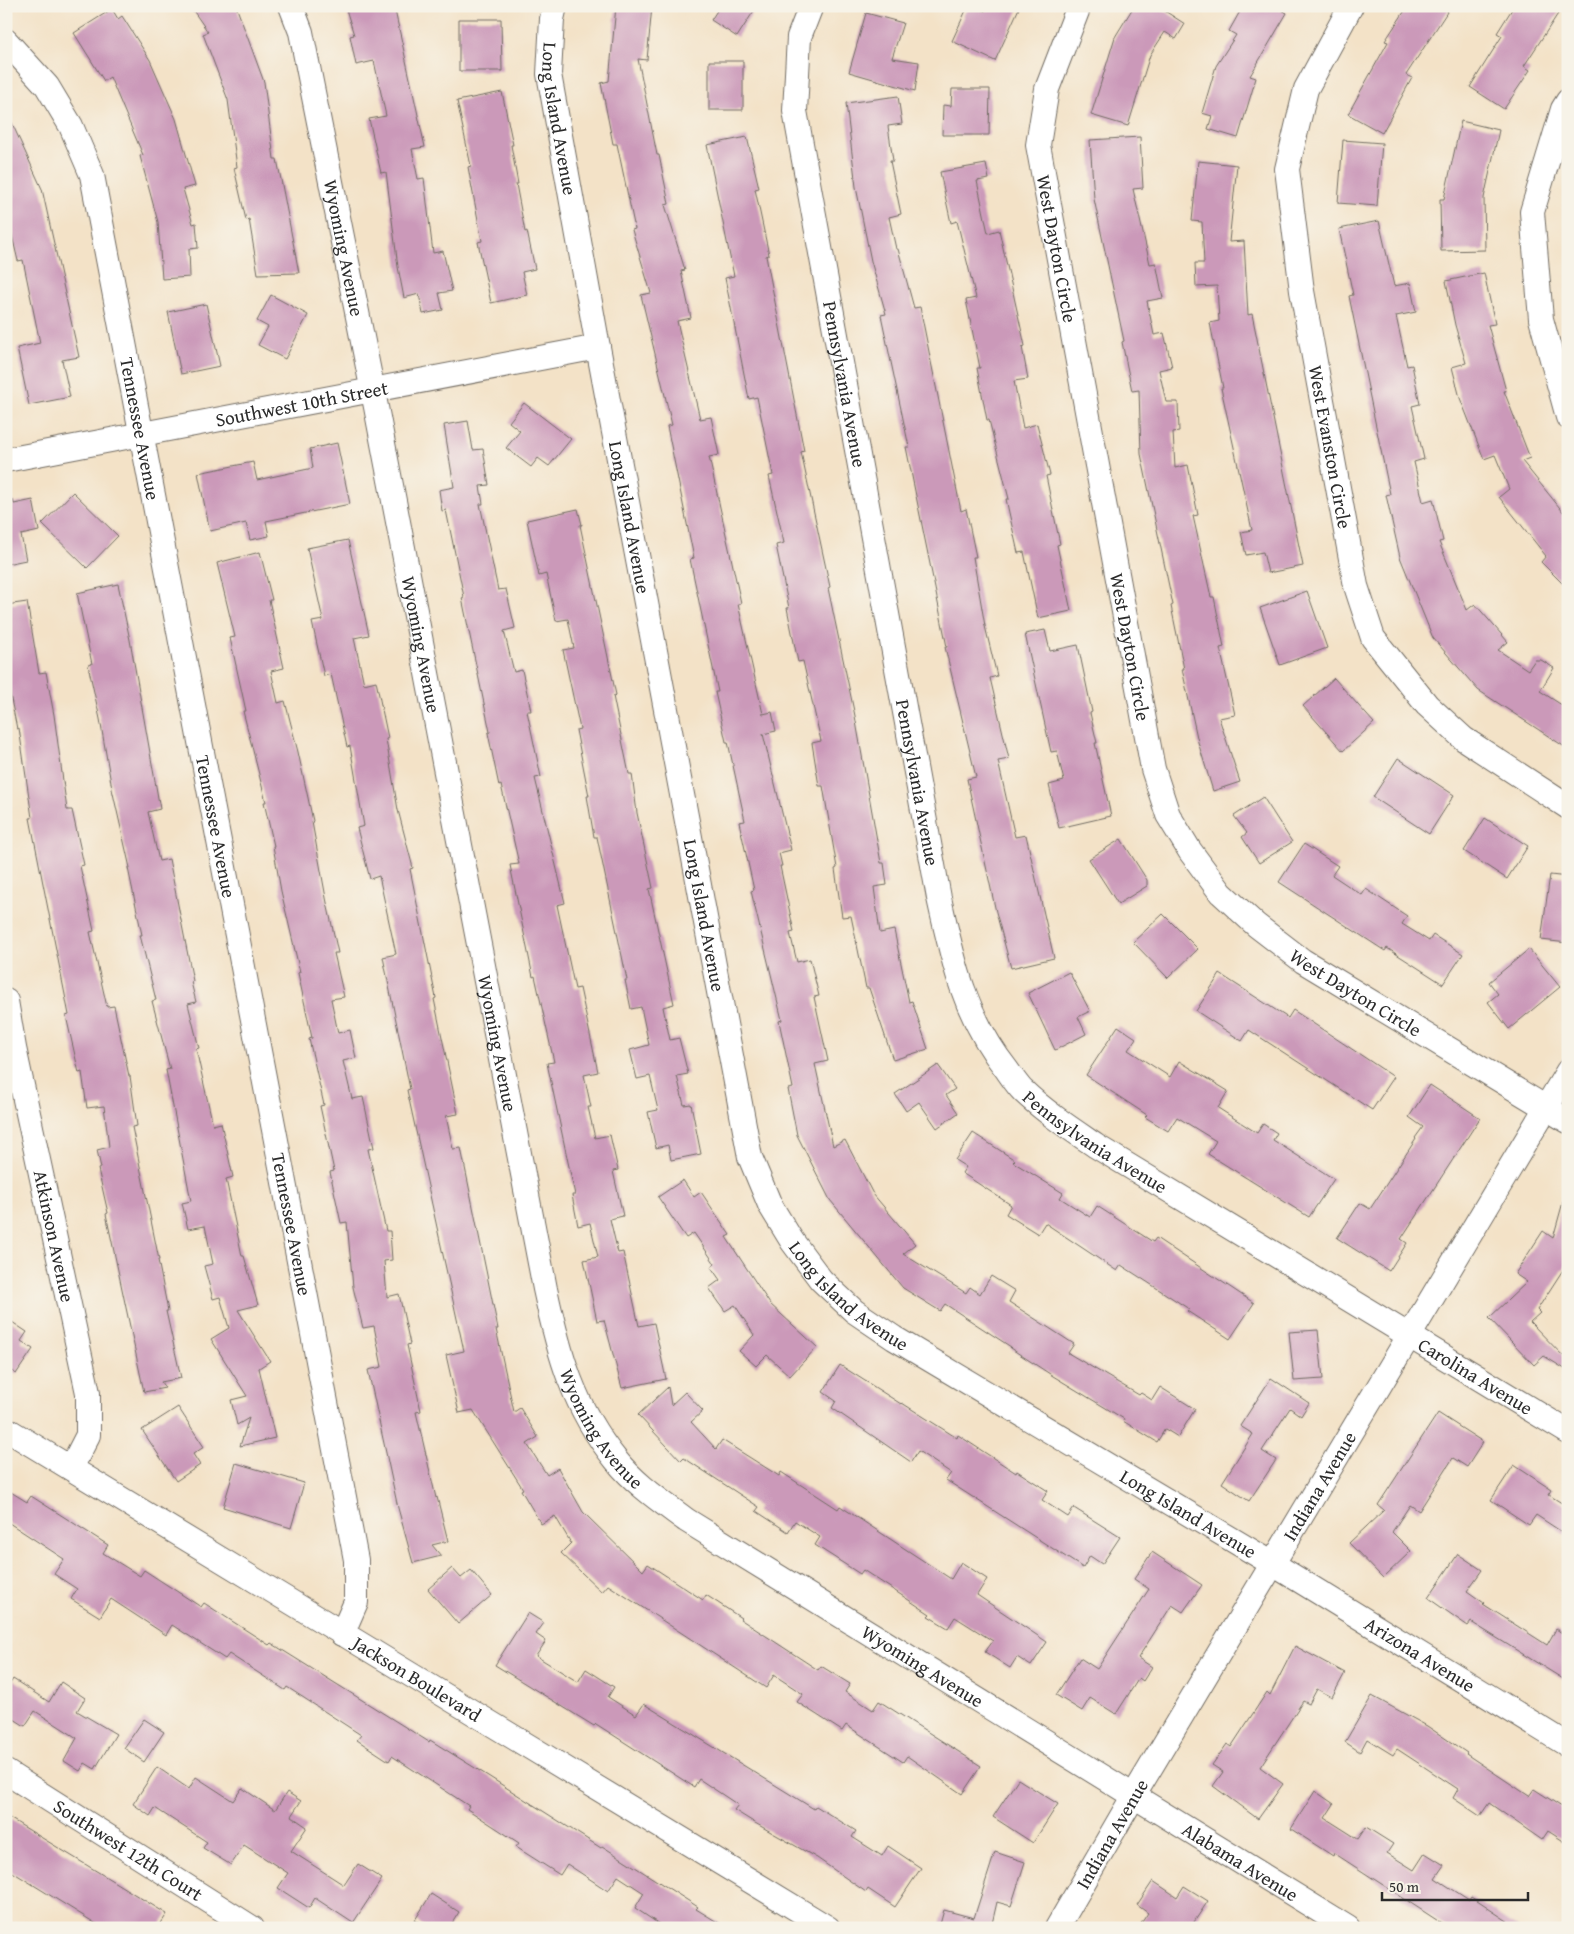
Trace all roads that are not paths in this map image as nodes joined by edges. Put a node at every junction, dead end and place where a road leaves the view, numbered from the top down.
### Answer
1 (291, 6) edge
2 (555, 6) edge
3 (811, 6) edge
4 (1079, 6) edge
5 (1351, 6) edge
6 (6, 41) edge
7 (1568, 101) edge
8 (598, 347) junction
9 (373, 389) junction
10 (1568, 417) edge
11 (143, 434) junction
12 (6, 460) edge
13 (1568, 807) edge
14 (6, 1001) edge
15 (10, 1049) edge
16 (1568, 1071) edge
17 (1546, 1107) junction
18 (1568, 1121) edge
19 (1410, 1335) junction
20 (6, 1429) edge
21 (1568, 1432) edge
22 (71, 1468) junction
23 (1273, 1564) junction
24 (342, 1634) junction
25 (1568, 1745) edge
26 (6, 1772) edge
27 (1133, 1796) junction
28 (252, 1928) edge
29 (828, 1928) edge
30 (1057, 1928) edge
31 (1348, 1928) edge

1 - 9 street, Wyoming Avenue
2 - 8 street, Long Island Avenue
3 - 19 street, Pennsylvania Avenue
4 - 17 street, West Dayton Circle
5 - 13 street, West Evanston Circle
6 - 11 street, Tennessee Avenue
7 - 10 street
8 - 9 street, Southwest 10th Street
8 - 23 street, Long Island Avenue
9 - 11 street, Southwest 10th Street
9 - 27 street, Wyoming Avenue
11 - 12 street, Southwest 10th Street
11 - 24 street, Tennessee Avenue
14 - 15 street, Atkinson Avenue
15 - 22 street, Atkinson Avenue
16 - 17 street, Indiana Avenue
17 - 18 street, West Dayton Circle
17 - 19 street, Indiana Avenue
19 - 21 street, Carolina Avenue
19 - 23 street, Indiana Avenue
20 - 22 street, Jackson Boulevard
22 - 24 street, Jackson Boulevard
23 - 25 street, Arizona Avenue
23 - 27 street, Indiana Avenue
24 - 29 street, Jackson Boulevard
26 - 28 street, Southwest 12th Court
27 - 30 street, Indiana Avenue
27 - 31 street, Alabama Avenue

